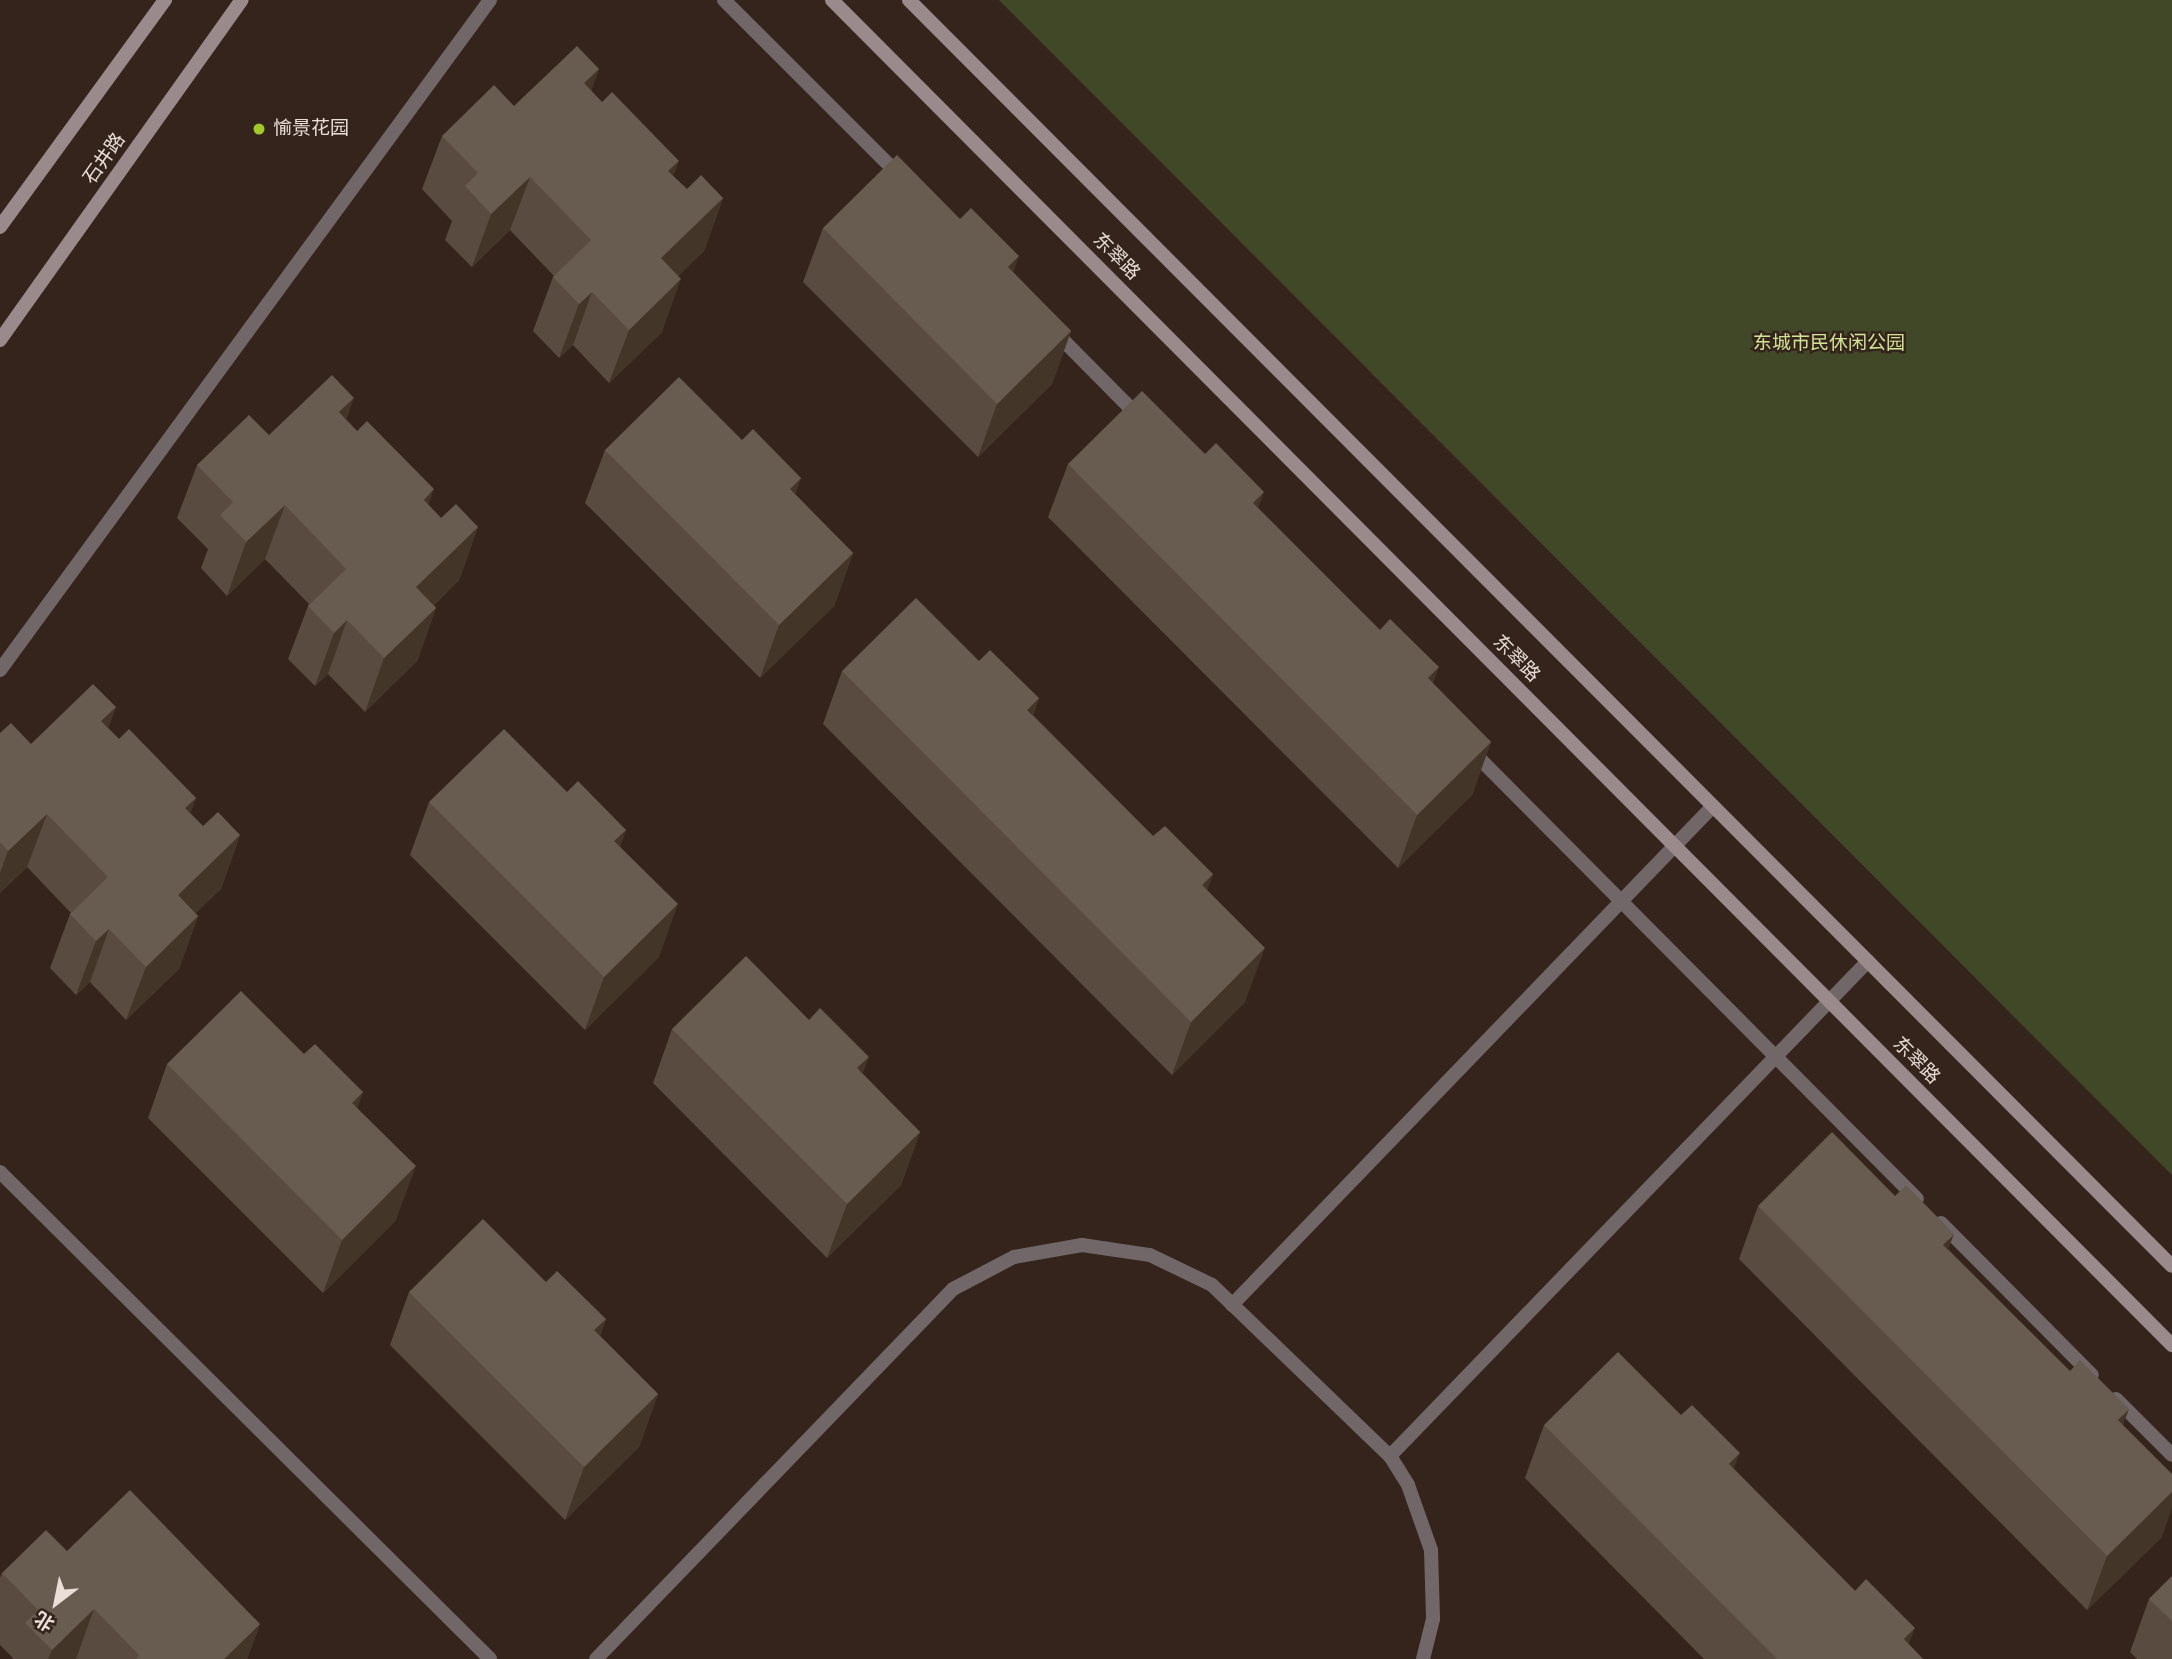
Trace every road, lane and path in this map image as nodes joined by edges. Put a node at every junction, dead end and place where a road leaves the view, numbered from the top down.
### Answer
1 (165, 0) edge
2 (242, 0) edge
3 (490, 0) edge
4 (724, 0) edge
5 (832, 0) edge
6 (909, 0) edge
7 (911, 188) edge
8 (0, 228) edge
9 (1040, 317) edge
10 (0, 340) edge
11 (1148, 426) edge
12 (0, 670) edge
13 (1454, 733) edge
14 (1713, 806) junction
15 (1675, 846) junction
16 (1621, 901) junction
17 (1868, 961) junction
18 (1829, 1001) junction
19 (1776, 1057) junction
20 (0, 1172) edge
21 (2172, 1266) edge
22 (1232, 1305) junction
23 (2172, 1345) edge
24 (2172, 1455) edge
25 (1390, 1456) junction
26 (490, 1659) edge
27 (596, 1659) edge
28 (1423, 1659) edge

1 - 8 street
2 - 10 street, 石井路
3 - 12 lane
4 - 7 lane
5 - 15 street, 东翠路
6 - 14 street, 东翠路
9 - 11 lane
13 - 16 lane
14 - 15 lane
14 - 17 street, 东翠路
15 - 16 lane
15 - 18 street, 东翠路
16 - 19 lane
16 - 22 lane
17 - 18 lane
17 - 21 street, 东翠路
18 - 19 lane
18 - 23 street, 东翠路
19 - 24 lane
19 - 25 lane
20 - 26 lane
22 - 25 lane
22 - 27 lane
25 - 28 lane

